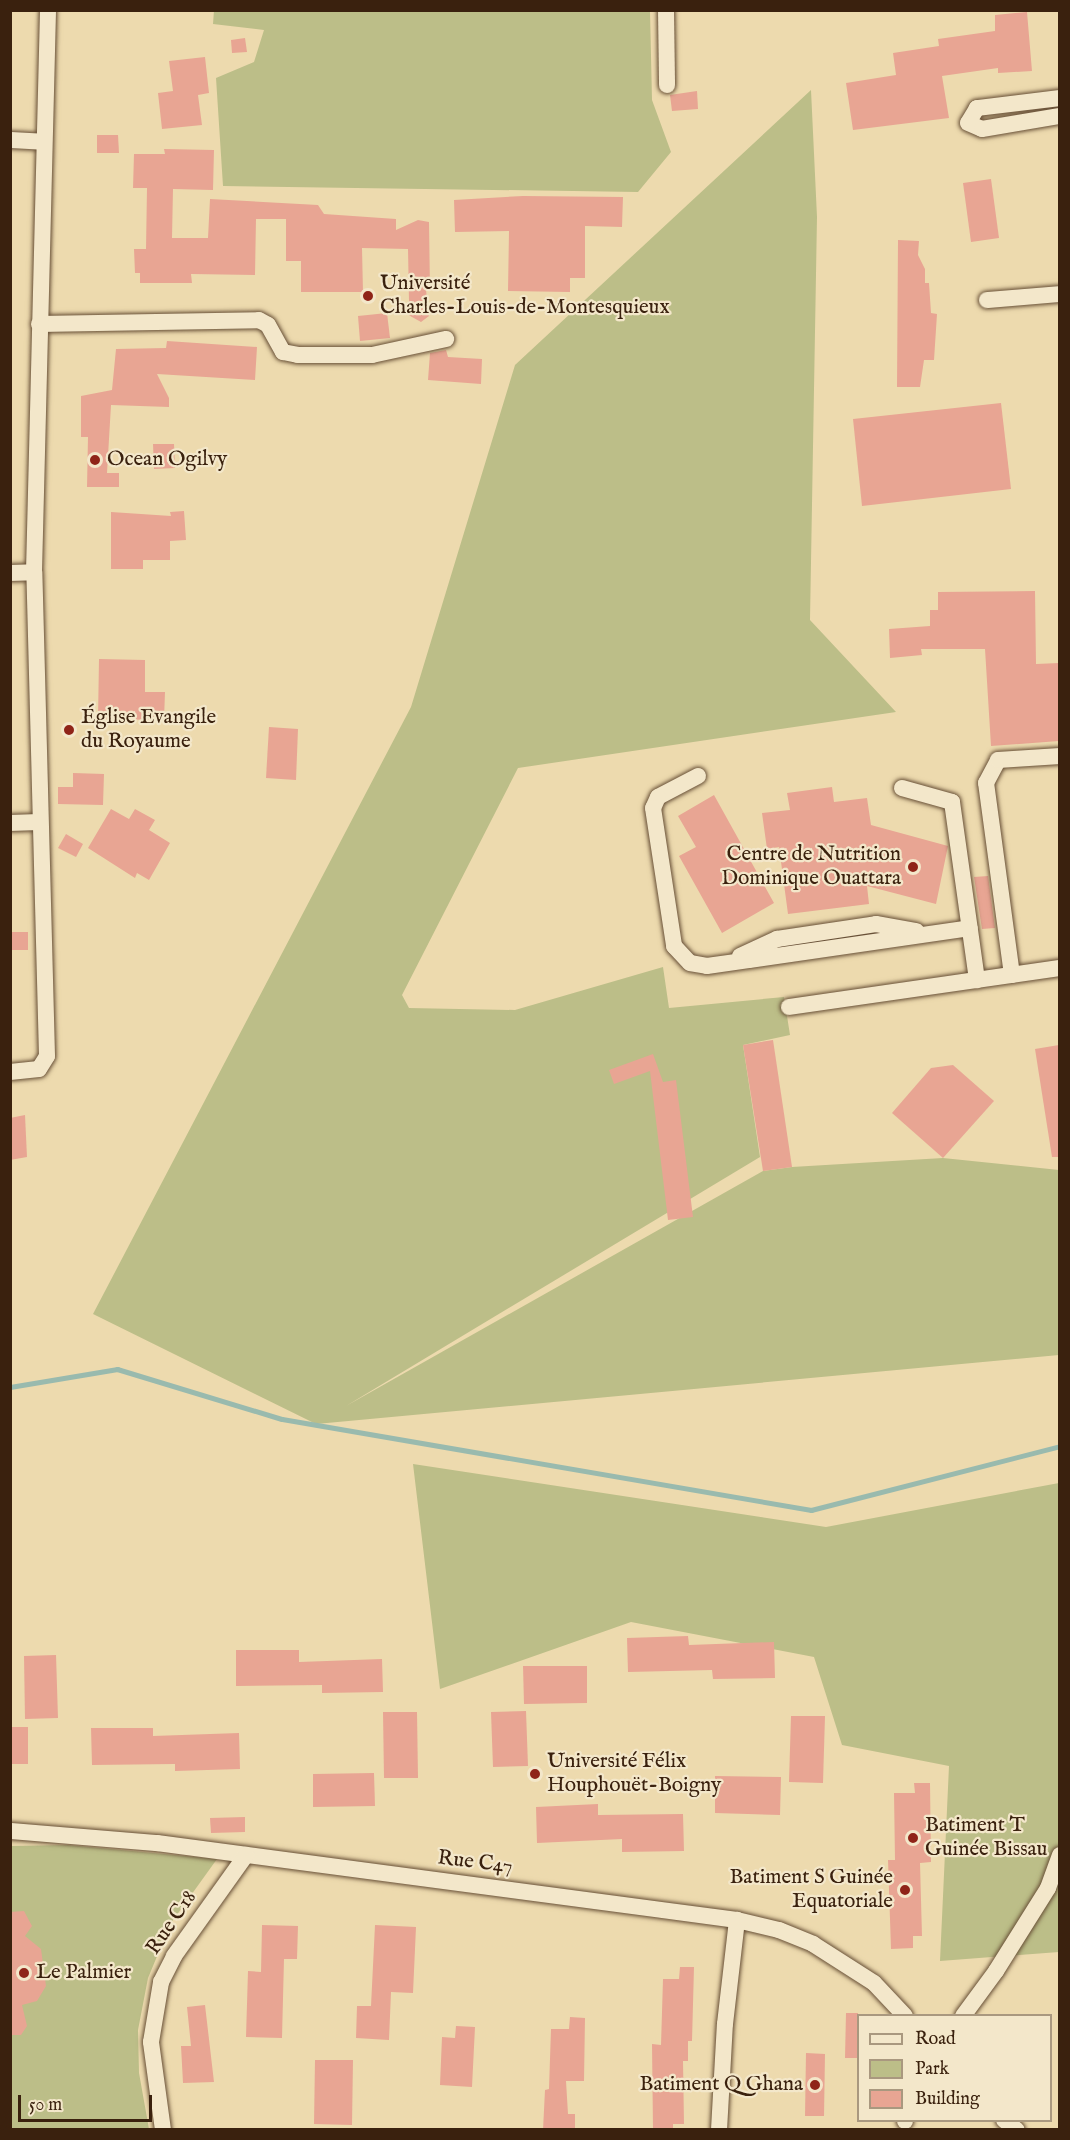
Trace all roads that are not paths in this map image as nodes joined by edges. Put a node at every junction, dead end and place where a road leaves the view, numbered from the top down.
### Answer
1 (48, 10) edge
2 (666, 10) edge
3 (667, 86) dead end
4 (1059, 98) edge
5 (1059, 116) edge
6 (10, 140) edge
7 (44, 142) junction
8 (1059, 294) edge
9 (987, 300) dead end
10 (39, 324) junction
11 (446, 339) dead end
12 (34, 572) junction
13 (10, 573) edge
14 (1059, 756) edge
15 (698, 776) dead end
16 (902, 788) dead end
17 (39, 822) junction
18 (10, 823) edge
19 (970, 928) junction
20 (1059, 968) edge
21 (1011, 975) junction
22 (977, 980) junction
23 (789, 1007) dead end
24 (10, 1072) edge
25 (10, 1831) edge
26 (246, 1855) junction
27 (1059, 1855) edge
28 (737, 1920) junction
29 (903, 2014) edge
30 (964, 2014) edge
31 (163, 2130) edge
32 (719, 2130) edge

1 - 7 street
2 - 3 street
4 - 5 street
6 - 7 street
7 - 10 street
8 - 9 street
10 - 11 street
10 - 12 street
12 - 13 street
12 - 17 street
14 - 21 street
15 - 19 street
16 - 19 street
17 - 18 street
17 - 24 street
19 - 22 street
20 - 21 street
21 - 22 street
22 - 23 street
25 - 26 street, Rue C47
26 - 28 street, Rue C47
26 - 31 street, Rue C18
27 - 30 street
28 - 29 street, Rue C47
28 - 32 street

